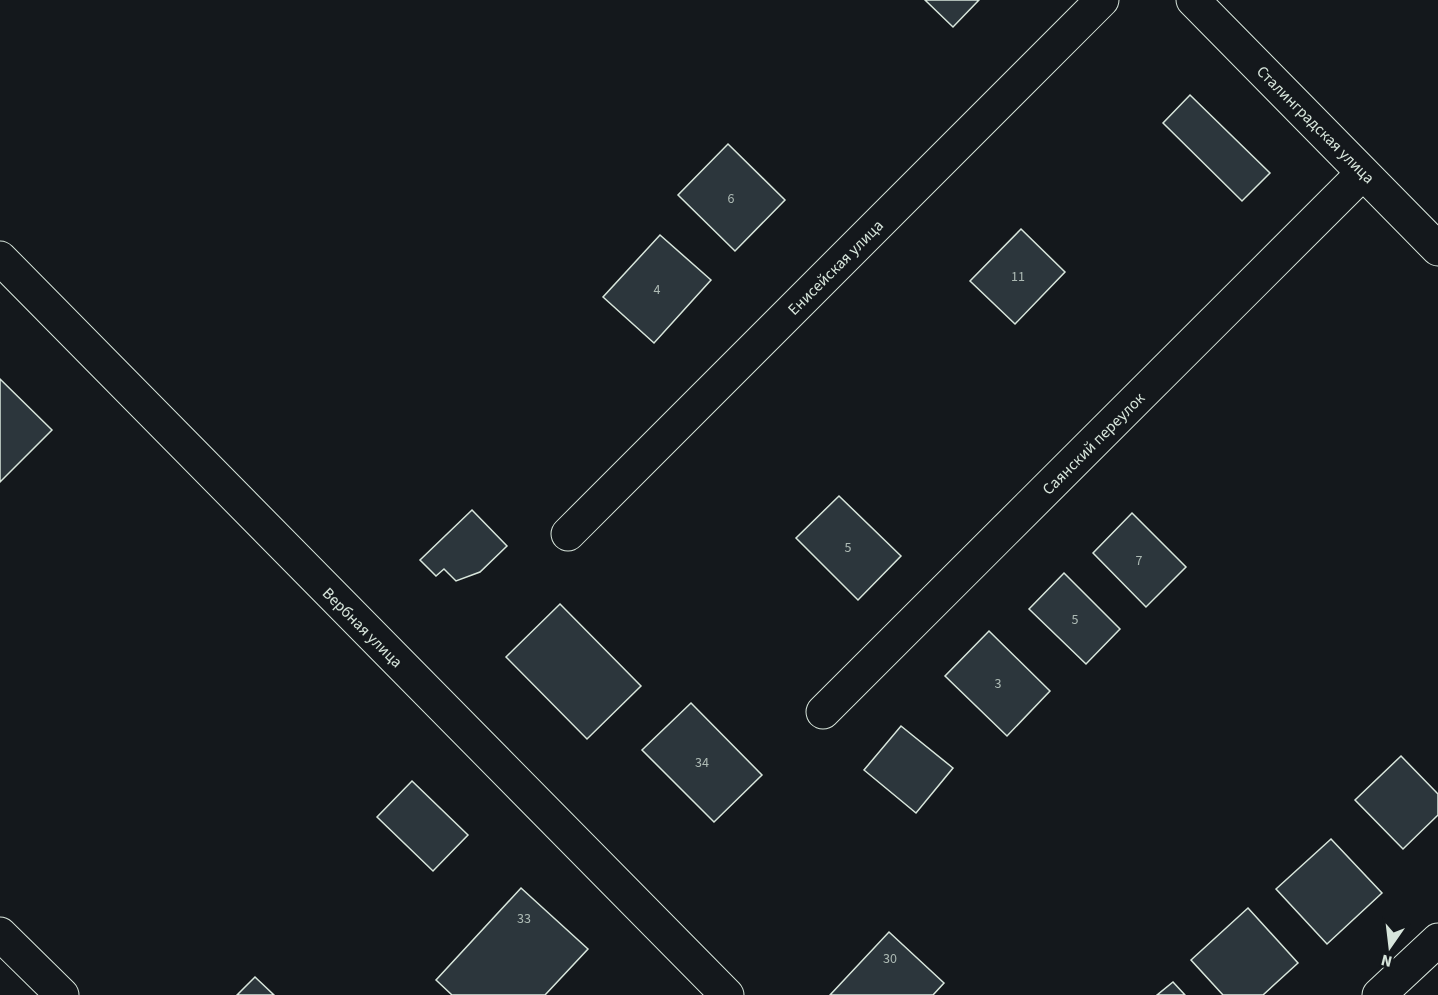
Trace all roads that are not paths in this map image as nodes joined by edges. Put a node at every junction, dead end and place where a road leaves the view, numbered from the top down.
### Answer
1 (1102, 0) edge
2 (1193, 0) edge
3 (1363, 173) junction
4 (1438, 249) edge
5 (0, 258) edge
6 (568, 534) dead end
7 (823, 712) dead end
8 (0, 934) edge
9 (1438, 940) edge
10 (1396, 990) edge
11 (62, 995) edge
12 (727, 995) edge

1 - 6 street, Енисейская улица
2 - 3 street, Сталинградская улица
3 - 4 street, Сталинградская улица
3 - 7 street, Саянский переулок
5 - 12 street, Вербная улица
8 - 11 street
9 - 10 street

